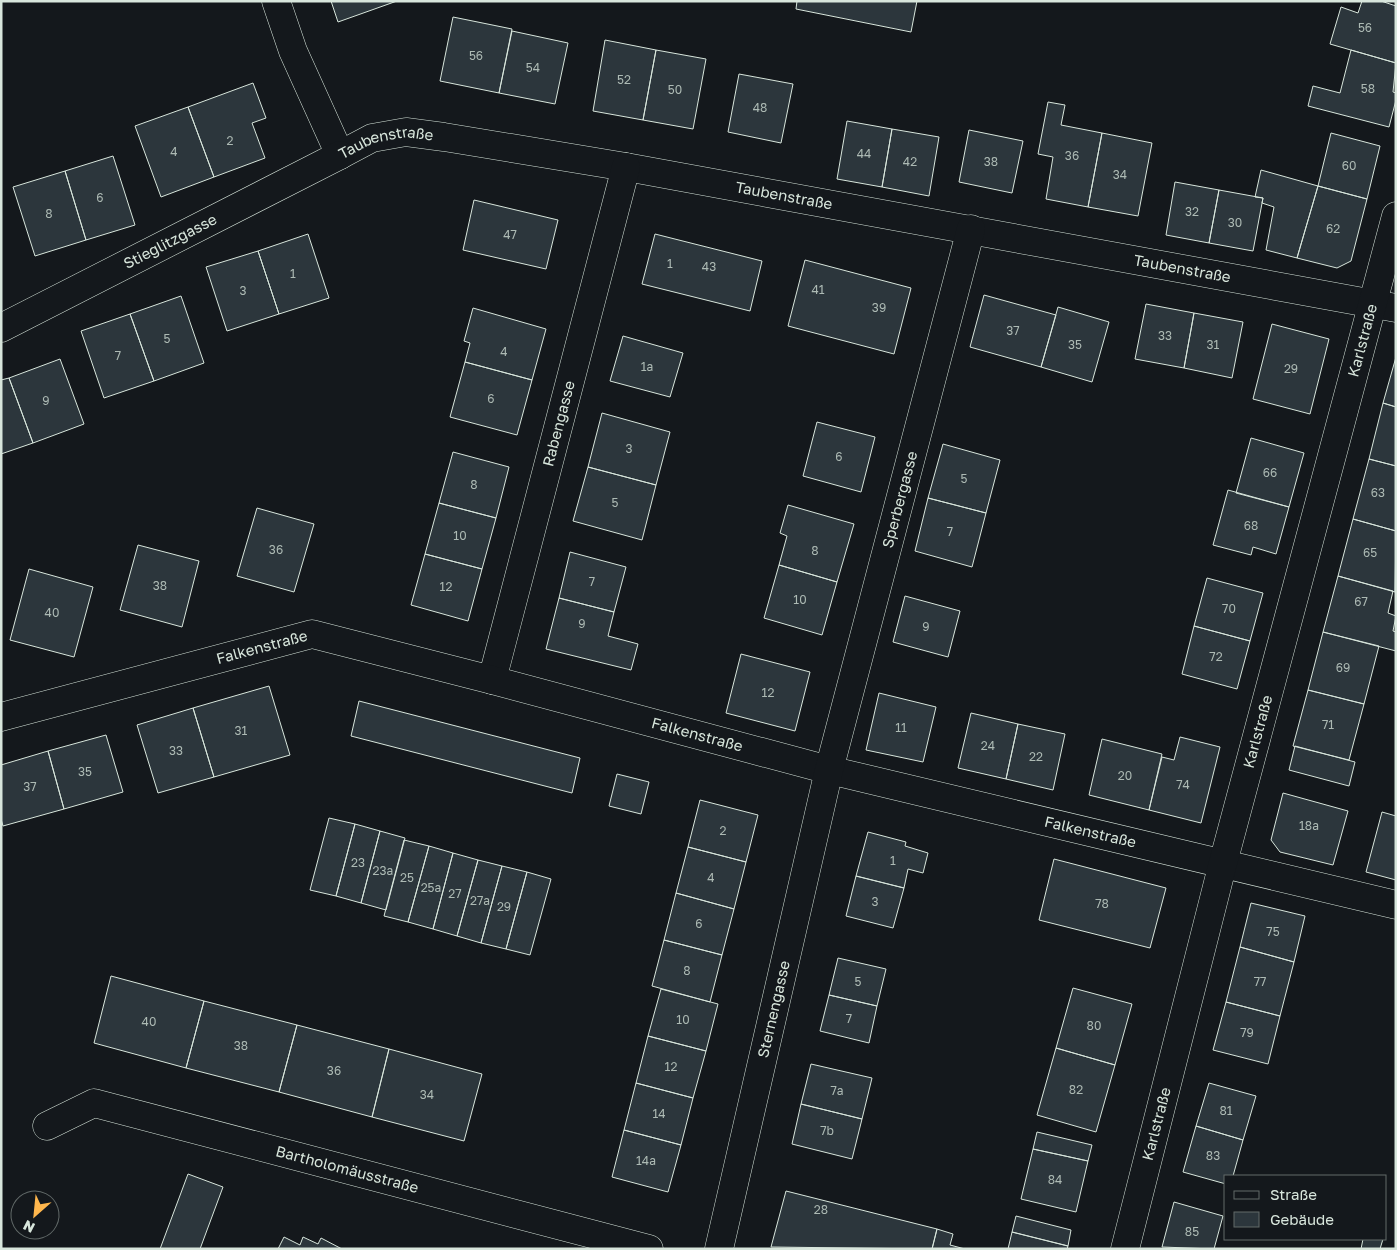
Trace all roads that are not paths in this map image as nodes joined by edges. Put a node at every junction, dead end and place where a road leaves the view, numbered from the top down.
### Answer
1 (276, 1) edge
2 (340, 155) junction
3 (626, 167) junction
4 (1396, 216) edge
5 (971, 230) junction
6 (1384, 306) edge
7 (1, 328) edge
8 (492, 680) junction
9 (1, 717) edge
10 (829, 770) junction
11 (1223, 863) junction
12 (1396, 904) edge
13 (48, 1126) dead end
14 (649, 1249) edge
15 (719, 1249) edge
16 (1125, 1249) edge

1 - 2 street, Taubenstraße
2 - 3 street, Taubenstraße
2 - 7 street, Stieglitzgasse
3 - 5 street, Taubenstraße
3 - 8 street, Rabengasse
4 - 6 street, Karlstraße
5 - 6 street, Taubenstraße
5 - 10 street, Sperbergasse
6 - 11 street, Karlstraße
8 - 9 street, Falkenstraße
8 - 10 street, Falkenstraße
10 - 11 street, Falkenstraße
10 - 15 street, Sternengasse
11 - 12 street, Falkenstraße
11 - 16 street, Karlstraße
13 - 14 street, Bartholomäusstraße

